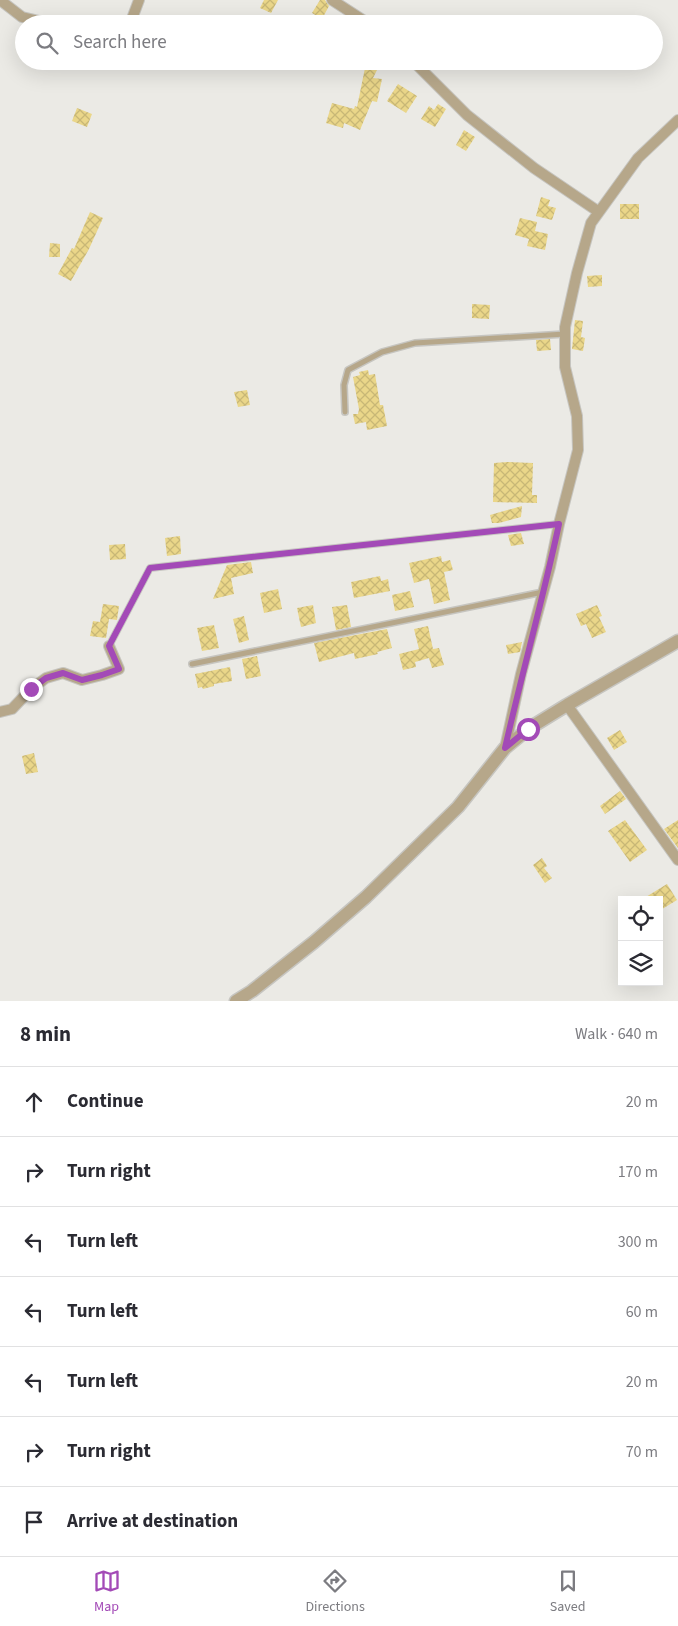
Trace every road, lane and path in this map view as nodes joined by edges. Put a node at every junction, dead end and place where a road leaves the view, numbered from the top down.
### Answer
1 (0, 0) edge
2 (139, 0) edge
3 (332, 0) edge
4 (19, 15) edge
5 (133, 15) edge
6 (355, 15) edge
7 (422, 70) edge
8 (678, 120) edge
9 (599, 212) junction
10 (565, 334) junction
11 (345, 412) dead end
12 (559, 524) junction
13 (543, 592) junction
14 (678, 641) edge
15 (109, 646) joint
16 (192, 664) dead end
17 (567, 705) junction
18 (0, 712) edge
19 (505, 748) junction
20 (678, 860) edge
21 (236, 1001) edge

1 - 4 street
2 - 5 street
3 - 6 street
7 - 9 street
8 - 9 street
9 - 10 street
10 - 11 lane
10 - 12 street
12 - 13 street
12 - 15 lane
13 - 16 lane
13 - 19 street
14 - 17 street
15 - 18 street
17 - 19 street
17 - 20 street
19 - 21 street

